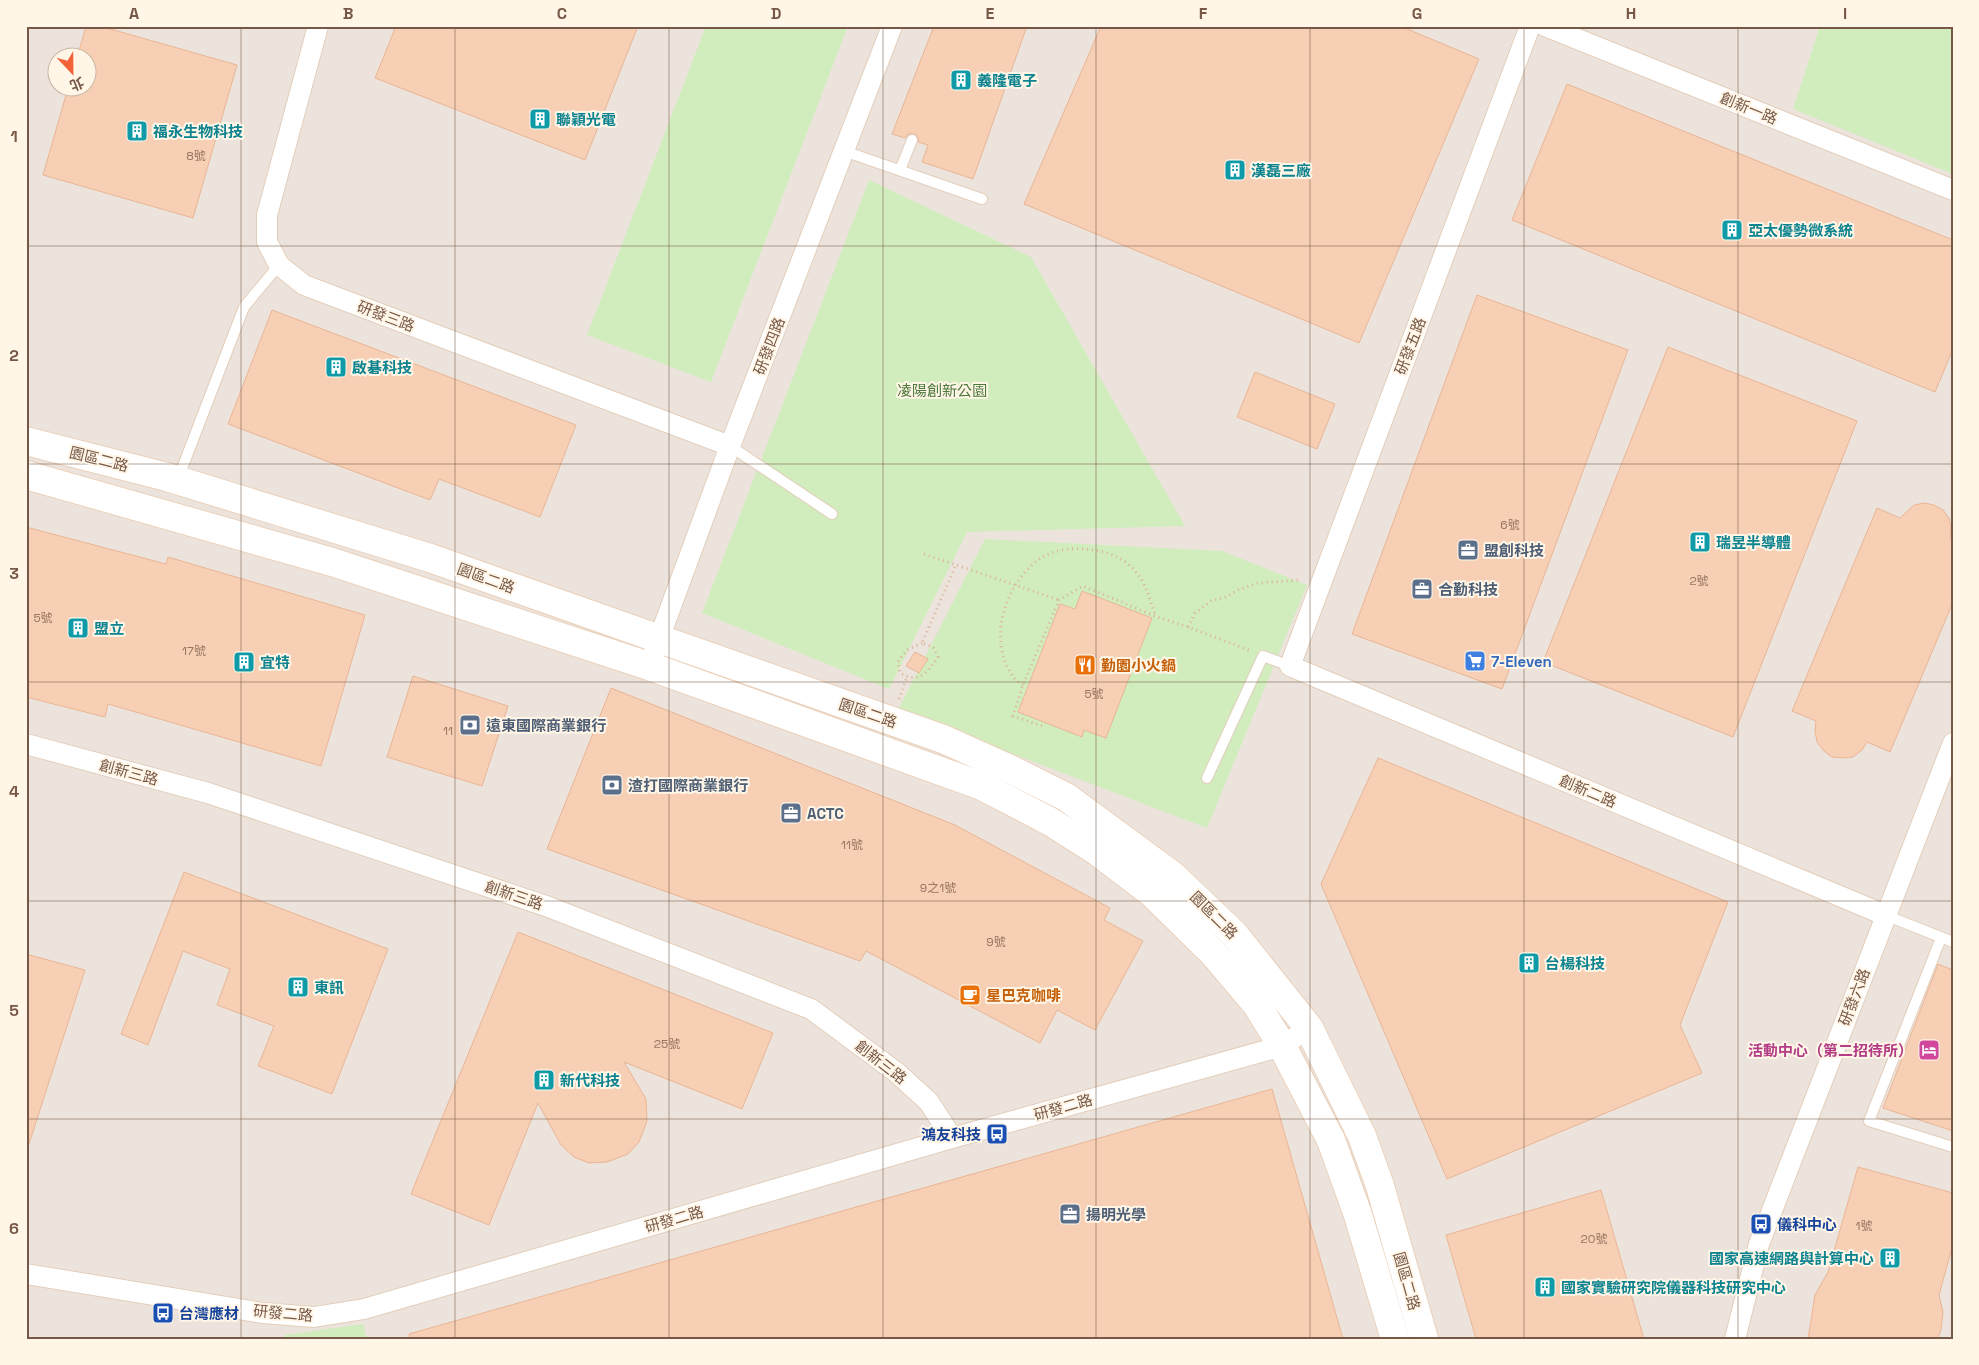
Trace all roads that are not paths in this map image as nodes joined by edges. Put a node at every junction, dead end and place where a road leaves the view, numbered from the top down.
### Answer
1 (318, 26) edge
2 (892, 26) edge
3 (1530, 26) edge
4 (1546, 26) edge
5 (912, 140) dead end
6 (844, 150) junction
7 (900, 170) junction
8 (1953, 190) edge
9 (982, 199) dead end
10 (279, 265) junction
11 (26, 441) edge
12 (730, 446) junction
13 (26, 474) edge
14 (177, 480) junction
15 (832, 514) dead end
16 (659, 640) junction
17 (649, 666) junction
18 (1290, 666) junction
19 (1953, 743) edge
20 (26, 744) edge
21 (1207, 778) dead end
22 (1886, 915) junction
23 (1941, 938) junction
24 (1953, 942) edge
25 (1309, 1028) junction
26 (1282, 1046) junction
27 (952, 1138) junction
28 (1953, 1147) edge
29 (26, 1274) edge
30 (1395, 1339) edge
31 (1424, 1339) edge
32 (1735, 1339) edge

1 - 10 street, 研發三路
2 - 6 street, 研發四路
3 - 18 street, 研發五路
4 - 8 street, 創新一路
5 - 7 lane
6 - 7 lane
6 - 12 street, 研發四路
7 - 9 lane
10 - 12 street, 研發三路
10 - 14 lane
11 - 14 street, 園區二路
12 - 15 lane
12 - 16 street, 研發四路
13 - 17 street, 園區二路
14 - 16 street, 園區二路
16 - 17 street, 研發四路
16 - 25 street, 園區二路
17 - 26 street, 園區二路
18 - 21 lane
18 - 22 street, 創新二路
19 - 22 street, 研發六路
20 - 27 street, 創新三路
22 - 23 lane
22 - 32 street, 研發六路
23 - 24 lane
23 - 28 lane
25 - 26 street, 研發二路
25 - 31 street, 園區二路
26 - 27 street, 研發二路
26 - 30 street, 園區二路
27 - 29 street, 研發二路

